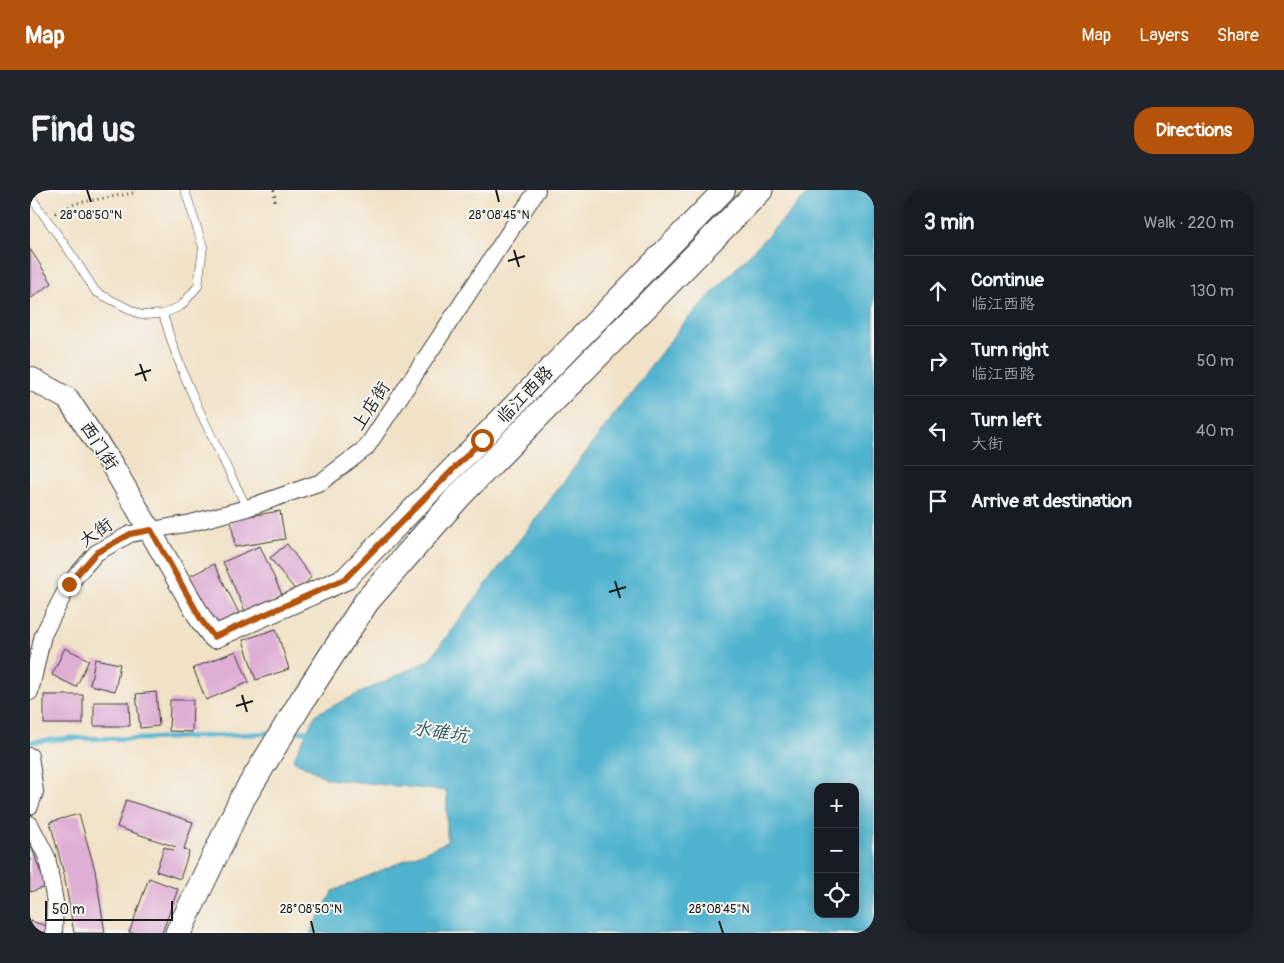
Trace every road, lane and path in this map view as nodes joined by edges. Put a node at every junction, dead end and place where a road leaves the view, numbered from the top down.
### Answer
1 (136, 190) edge
2 (185, 190) edge
3 (274, 190) edge
4 (537, 190) edge
5 (760, 190) edge
6 (714, 194) edge
7 (31, 197) edge
8 (275, 202) dead end
9 (46, 218) junction
10 (163, 314) junction
11 (30, 378) edge
12 (247, 508) junction
13 (151, 530) junction
14 (30, 692) edge
15 (30, 756) edge
16 (30, 806) edge
17 (30, 824) edge
18 (54, 933) edge
19 (178, 933) edge

1 - 9 path
2 - 10 lane
3 - 8 path
4 - 12 street, 上店街
5 - 19 main road
6 - 13 street, 临江西路
7 - 9 lane
9 - 10 lane
10 - 12 lane
11 - 13 street, 西门街
12 - 13 street, 上店街
13 - 14 street, 大街
15 - 16 street
17 - 18 street

